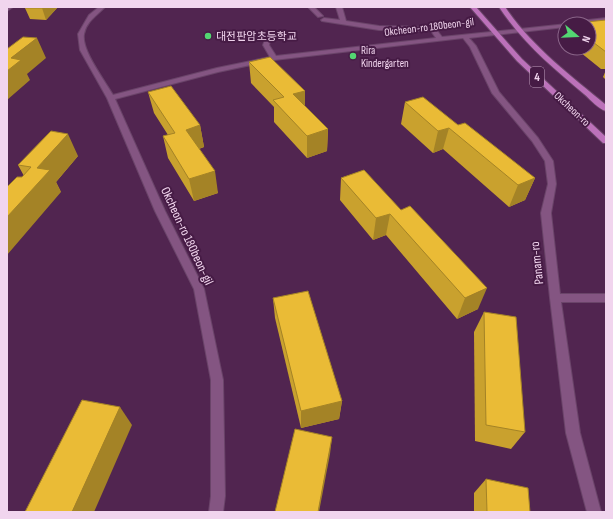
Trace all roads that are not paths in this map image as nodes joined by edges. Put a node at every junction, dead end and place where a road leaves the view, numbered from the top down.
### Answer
1 (10, 7) edge
2 (102, 7) edge
3 (311, 7) edge
4 (339, 7) edge
5 (474, 7) edge
6 (502, 7) edge
7 (7, 9) edge
8 (343, 22) junction
9 (557, 26) edge
10 (519, 30) junction
11 (492, 32) junction
12 (464, 36) junction
13 (440, 39) junction
14 (267, 41) dead end
15 (274, 58) junction
16 (111, 98) junction
17 (606, 109) edge
18 (606, 141) edge
19 (555, 298) junction
20 (606, 298) edge
21 (216, 512) edge
22 (594, 512) edge

1 - 7 street
2 - 16 street, Okcheon-ro 180beon-gil
3 - 8 street
4 - 8 street
5 - 11 main road, Okcheon-ro / 4
6 - 10 main road, Okcheon-ro / 4
8 - 13 street
9 - 10 street, Okcheon-ro 180beon-gil
10 - 11 street, Okcheon-ro 180beon-gil
10 - 17 main road, Okcheon-ro / 4
11 - 12 street, Okcheon-ro 180beon-gil
11 - 18 main road, Okcheon-ro / 4
12 - 13 street, Okcheon-ro 180beon-gil
12 - 19 street, Panam-ro
13 - 15 street, Okcheon-ro 180beon-gil
14 - 15 street
15 - 16 street, Okcheon-ro 180beon-gil
16 - 21 street, Okcheon-ro 180beon-gil
19 - 20 street
19 - 22 street, Panam-ro

